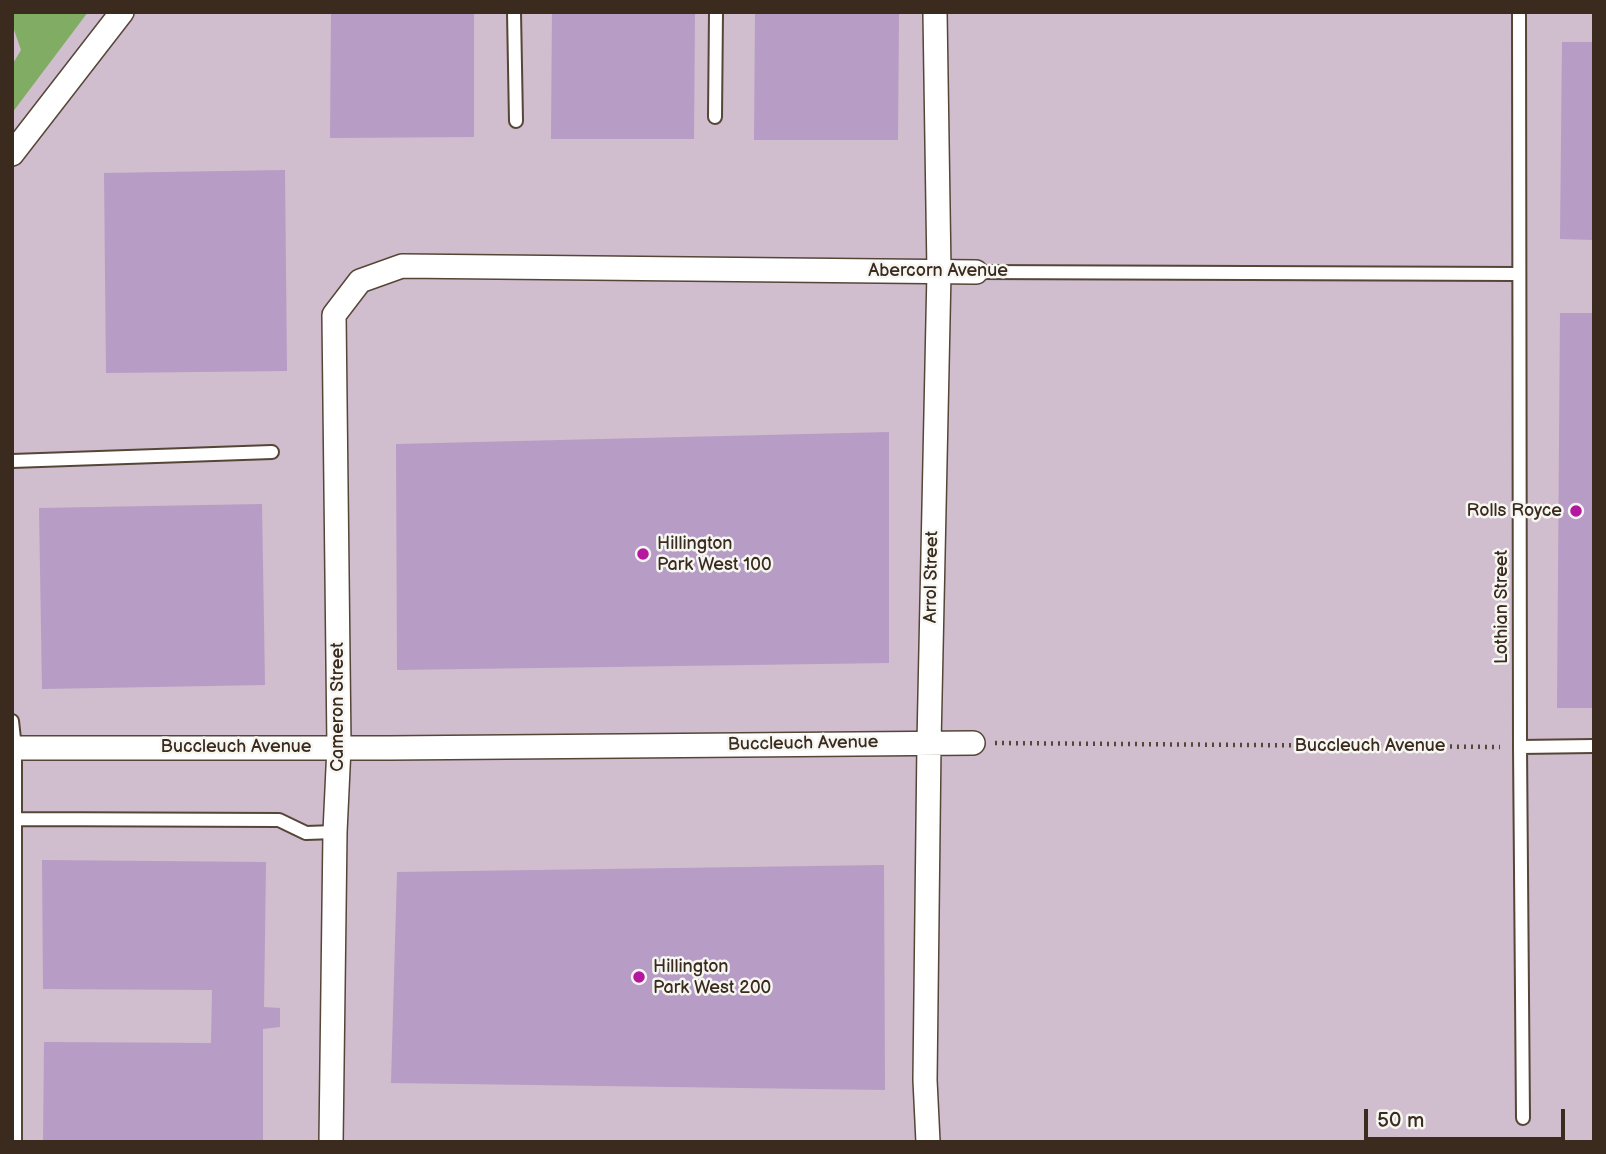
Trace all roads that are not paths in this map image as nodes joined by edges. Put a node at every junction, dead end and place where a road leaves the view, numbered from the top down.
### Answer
1 (122, 12) edge
2 (514, 12) edge
3 (716, 12) edge
4 (935, 12) edge
5 (1519, 12) edge
6 (715, 117) dead end
7 (516, 121) dead end
8 (12, 154) edge
9 (939, 272) junction
10 (976, 272) joint
11 (1519, 274) junction
12 (360, 281) joint
13 (272, 452) dead end
14 (12, 461) edge
15 (12, 721) edge
16 (929, 743) junction
17 (973, 743) road end
18 (1594, 746) edge
19 (339, 747) junction
20 (1520, 747) junction
21 (14, 748) edge
22 (15, 819) junction
23 (335, 832) junction
24 (14, 974) edge
25 (1523, 1118) dead end
26 (15, 1142) edge
27 (331, 1142) edge
28 (928, 1142) edge

1 - 8 street
2 - 7 lane
3 - 6 lane
4 - 9 street, Arrol Street
5 - 11 lane, Lothian Street
9 - 10 street, Abercorn Avenue
9 - 12 street, Abercorn Avenue
9 - 16 street, Arrol Street
10 - 11 lane, Abercorn Avenue
11 - 20 lane, Lothian Street
12 - 19 street, Cameron Street
13 - 14 lane
15 - 21 lane
16 - 17 street, Buccleuch Avenue
16 - 19 street, Buccleuch Avenue
16 - 28 street, Arrol Street
18 - 20 lane
19 - 21 street, Buccleuch Avenue
19 - 23 street, Cameron Street
20 - 25 lane, Lothian Street
21 - 22 lane
22 - 23 lane
22 - 24 lane
23 - 27 street, Cameron Street
24 - 26 lane

